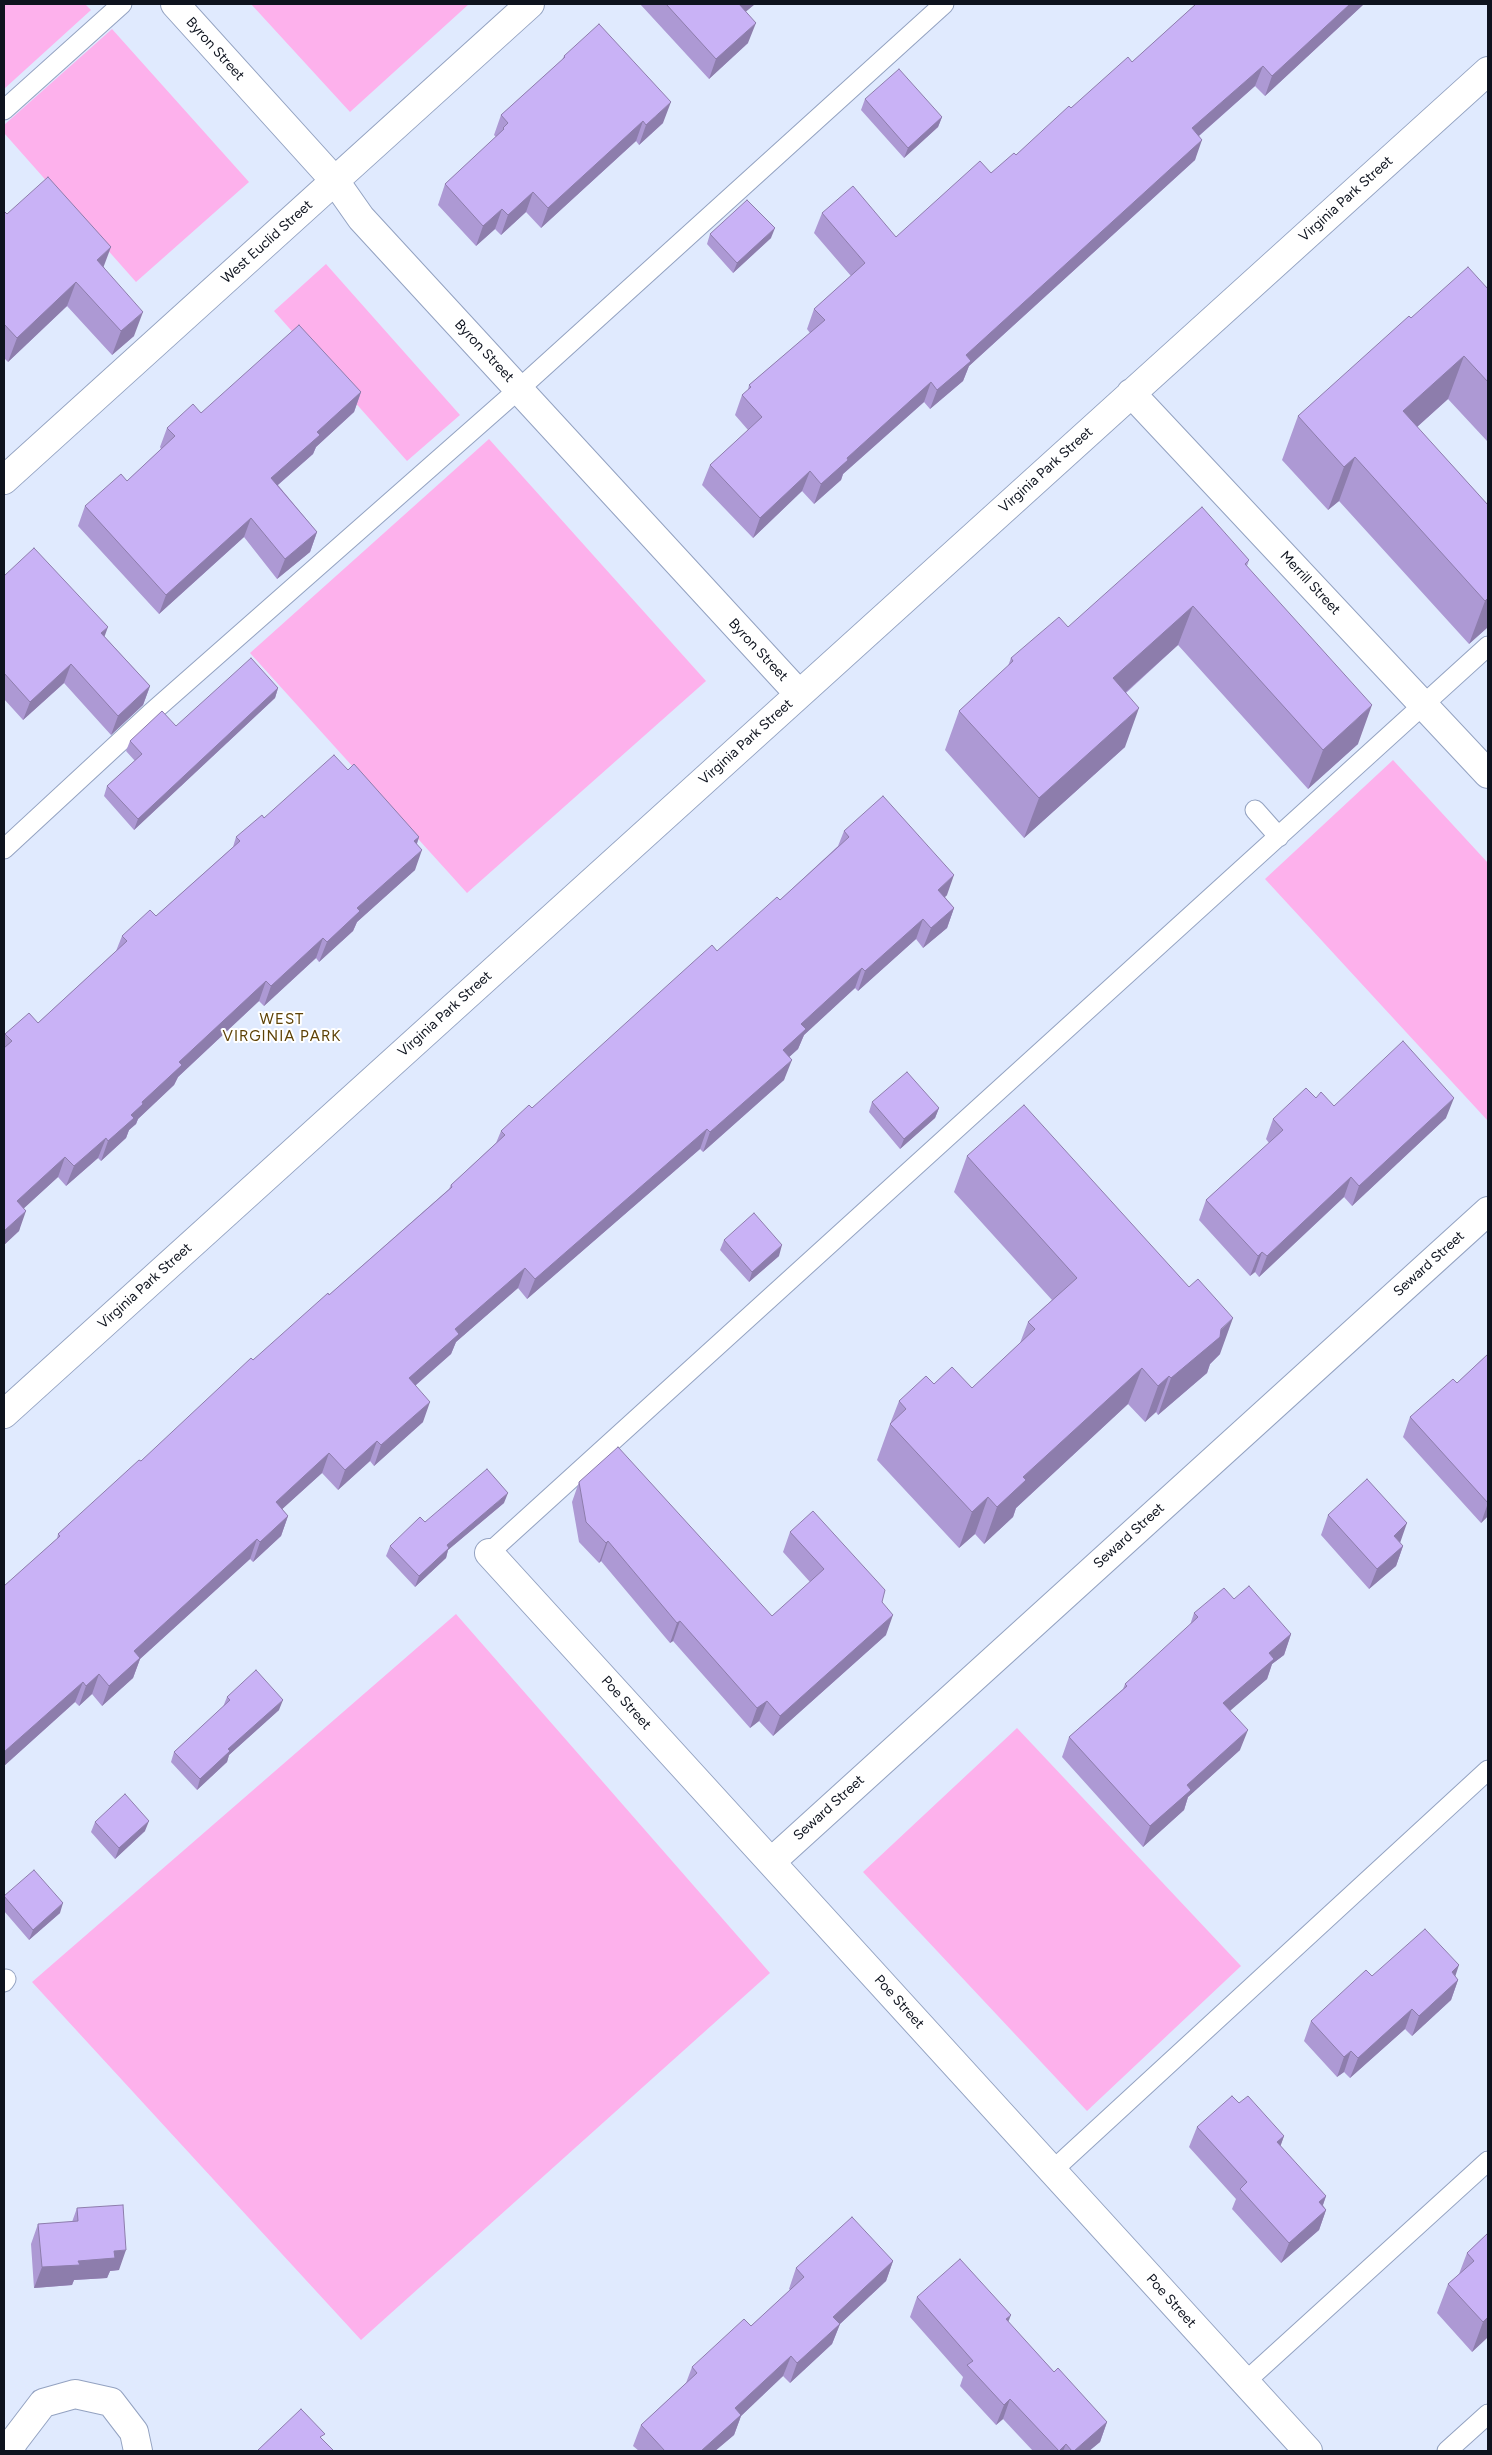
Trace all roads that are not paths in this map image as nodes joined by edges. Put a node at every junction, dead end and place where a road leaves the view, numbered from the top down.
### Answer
1 (122, 4) edge
2 (175, 4) edge
3 (530, 4) edge
4 (944, 4) edge
5 (1488, 71) edge
6 (4, 110) edge
7 (335, 181) junction
8 (519, 389) junction
9 (1131, 393) junction
10 (4, 480) edge
11 (1488, 646) edge
12 (798, 694) junction
13 (1424, 705) junction
14 (1488, 774) edge
15 (1255, 810) dead end
16 (1279, 837) junction
17 (4, 849) edge
18 (1488, 1211) edge
19 (4, 1414) edge
20 (489, 1552) joint
21 (1488, 1770) edge
22 (770, 1862) junction
23 (1488, 2161) edge
24 (1052, 2171) junction
25 (1245, 2382) junction
26 (1488, 2414) edge
27 (10, 2451) edge
28 (138, 2451) edge
29 (1308, 2451) edge
30 (1447, 2451) edge

1 - 6 lane
2 - 7 street, Byron Street
3 - 7 street, West Euclid Street
4 - 8 lane
5 - 9 street, Virginia Park Street
7 - 8 street, Byron Street
7 - 10 street, West Euclid Street
8 - 12 street, Byron Street
8 - 17 lane
9 - 12 street, Virginia Park Street
9 - 13 street, Merrill Street
11 - 13 lane
12 - 19 street, Virginia Park Street
13 - 14 street, Merrill Street
13 - 16 lane
15 - 16 lane
16 - 20 lane
18 - 22 street, Seward Street
20 - 22 street, Poe Street
21 - 24 lane
22 - 24 street, Poe Street
23 - 25 lane
24 - 25 street, Poe Street
25 - 29 street, Poe Street
26 - 30 lane
27 - 28 street

